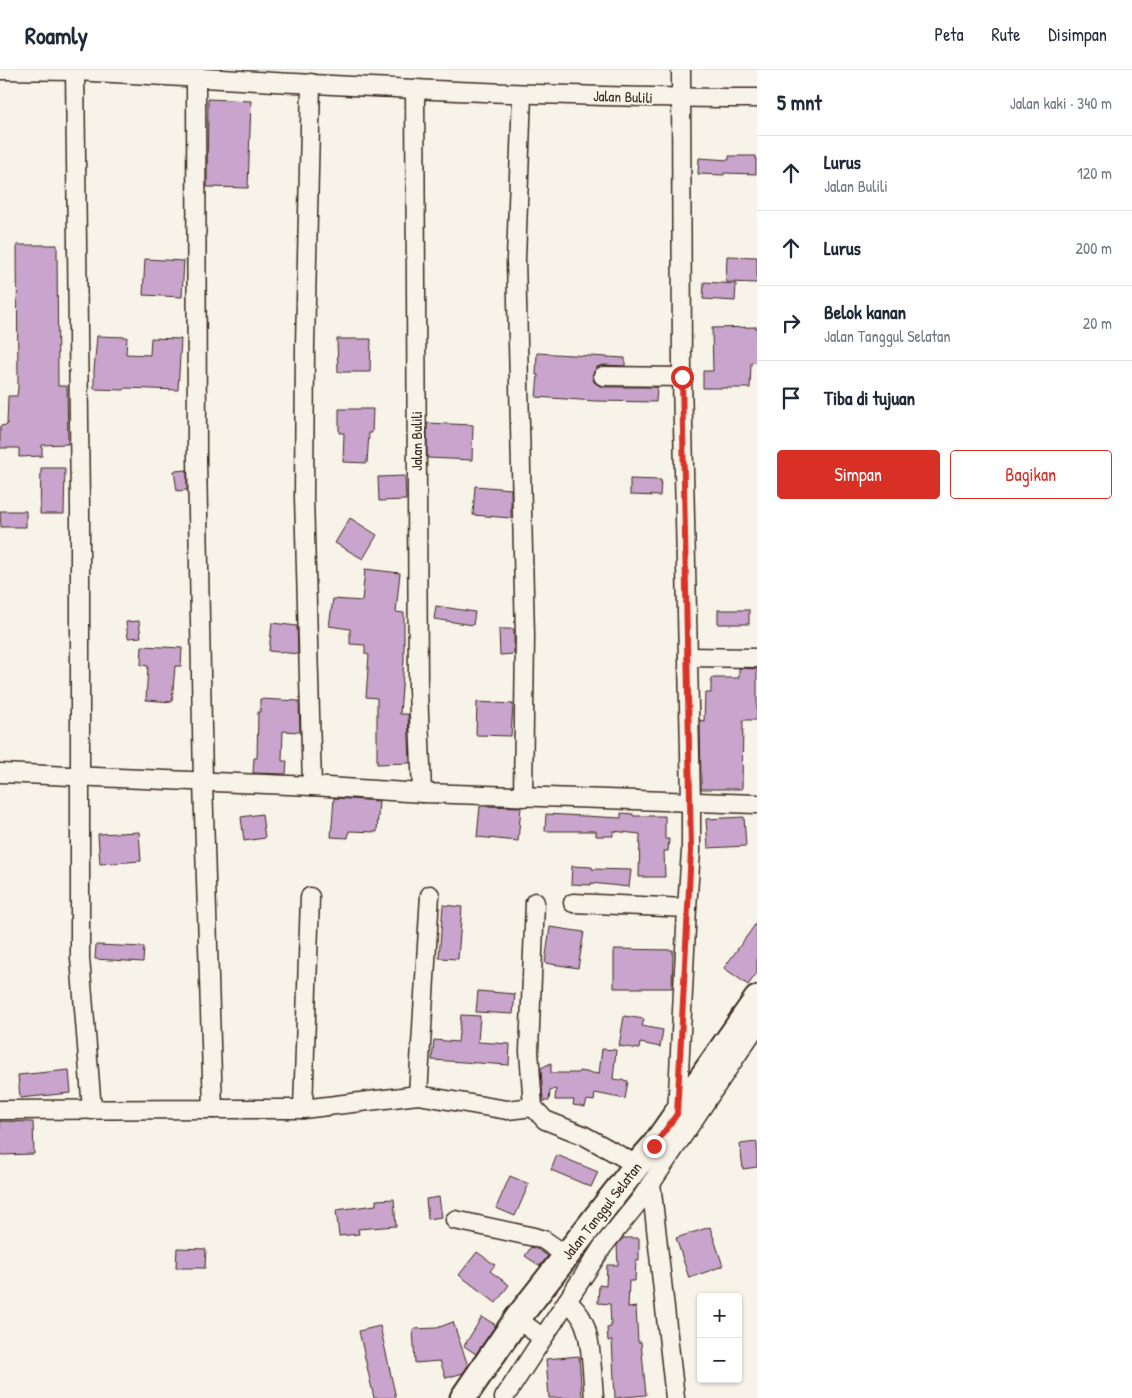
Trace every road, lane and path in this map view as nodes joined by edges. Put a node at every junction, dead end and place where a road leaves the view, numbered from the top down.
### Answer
1 (0, 70) edge
2 (681, 70) edge
3 (75, 71) edge
4 (196, 78) junction
5 (311, 83) junction
6 (415, 89) junction
7 (522, 94) junction
8 (680, 98) junction
9 (757, 98) edge
10 (603, 376) dead end
11 (682, 377) junction
12 (688, 657) junction
13 (757, 658) edge
14 (0, 773) edge
15 (79, 776) junction
16 (203, 781) junction
17 (312, 786) junction
18 (422, 793) junction
19 (523, 797) junction
20 (691, 801) junction
21 (757, 804) edge
22 (430, 895) dead end
23 (310, 897) dead end
24 (535, 902) dead end
25 (573, 903) dead end
26 (688, 908) junction
27 (757, 999) edge
28 (757, 1025) edge
29 (418, 1095) junction
30 (533, 1107) junction
31 (213, 1109) junction
32 (303, 1109) junction
33 (0, 1110) edge
34 (92, 1110) junction
35 (677, 1114) junction
36 (644, 1174) junction
37 (455, 1220) dead end
38 (567, 1256) junction
39 (567, 1301) junction
40 (518, 1319) junction
41 (543, 1338) junction
42 (510, 1395) edge
43 (463, 1398) edge
44 (594, 1398) edge
45 (675, 1398) edge

1 - 3 street, Jalan Bulili
2 - 8 street
3 - 4 street, Jalan Bulili
3 - 15 street
4 - 5 street, Jalan Bulili
4 - 16 street
5 - 6 street, Jalan Bulili
5 - 17 street
6 - 7 street, Jalan Bulili
6 - 18 street, Jalan Bulili
7 - 8 street, Jalan Bulili
7 - 19 street
8 - 9 street, Jalan Bulili
8 - 11 street
10 - 11 street
11 - 12 street
12 - 13 street
12 - 20 street
14 - 15 street
15 - 16 street
15 - 34 street
16 - 17 street
16 - 31 street
17 - 18 street
18 - 19 street
19 - 20 street
20 - 21 street
20 - 26 street
22 - 29 street
23 - 32 street
24 - 30 street
25 - 26 street
26 - 35 street
27 - 35 street, Jalan Tanggul Selatan
28 - 36 street, Jalan Tanggul Selatan
29 - 30 street
29 - 32 street
30 - 36 street
31 - 32 street
31 - 34 street
33 - 34 street
35 - 36 street, Jalan Tanggul Selatan
36 - 38 street, Jalan Tanggul Selatan
36 - 39 street, Jalan Tanggul Selatan
36 - 45 street
37 - 38 street
38 - 40 street, Jalan Tanggul Selatan
39 - 41 street, Jalan Tanggul Selatan
39 - 44 street
40 - 41 street
40 - 43 street, Jalan Tanggul Selatan
41 - 42 street, Jalan Tanggul Selatan

